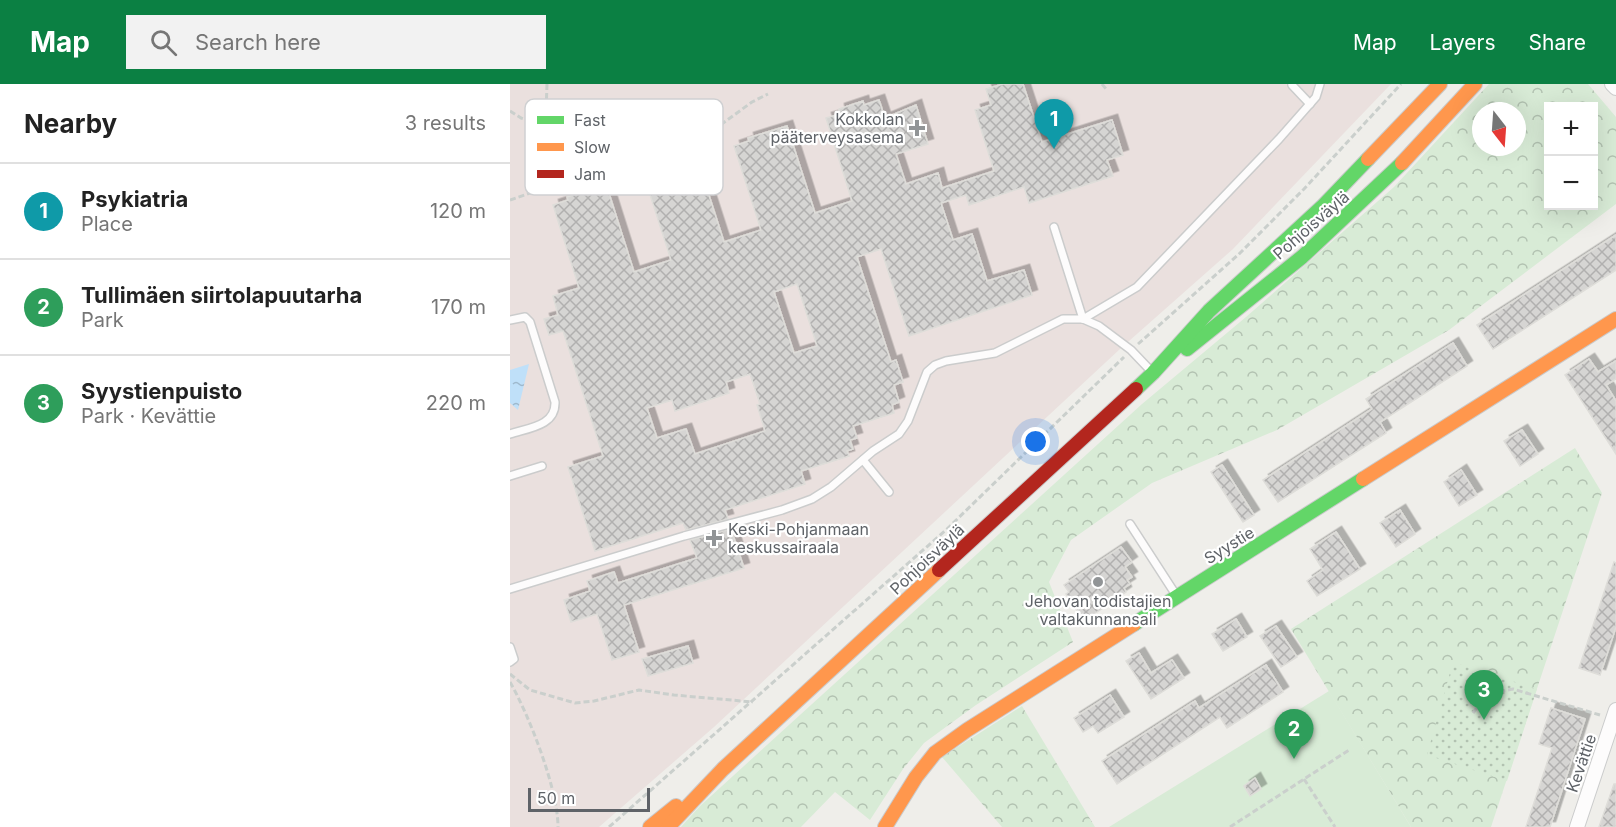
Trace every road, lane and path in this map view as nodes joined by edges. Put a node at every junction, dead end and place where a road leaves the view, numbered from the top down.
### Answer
1 (547, 84) edge
2 (1102, 84) edge
3 (1320, 84) edge
4 (1401, 84) edge
5 (1440, 84) edge
6 (1475, 84) edge
7 (1612, 84) edge
8 (1292, 85) edge
9 (1616, 88) edge
10 (1106, 89) dead end
11 (768, 94) dead end
12 (546, 99) edge
13 (1310, 104) junction
14 (510, 111) edge
15 (525, 120) edge
16 (723, 123) edge
17 (525, 195) edge
18 (510, 200) edge
19 (1054, 227) dead end
20 (1083, 318) junction
21 (1616, 319) edge
22 (510, 320) edge
23 (1131, 350) junction
24 (1153, 373) junction
25 (510, 434) edge
26 (862, 460) junction
27 (542, 466) dead end
28 (510, 476) edge
29 (889, 492) dead end
30 (1130, 524) dead end
31 (510, 589) edge
32 (1178, 597) junction
33 (510, 647) edge
34 (510, 662) edge
35 (510, 674) edge
36 (510, 682) edge
37 (753, 702) junction
38 (1473, 713) dead end
39 (1614, 715) edge
40 (1349, 750) dead end
41 (723, 769) junction
42 (1304, 779) junction
43 (558, 827) edge
44 (609, 827) edge
45 (650, 827) edge
46 (668, 827) edge
47 (885, 827) edge
48 (1230, 827) edge
49 (1335, 827) edge
50 (1577, 827) edge

1 - 12 path
2 - 10 path
3 - 13 lane
4 - 23 path
5 - 24 main road, Pohjoisväylä
6 - 24 main road, Pohjoisväylä
7 - 9 street
8 - 13 lane
11 - 16 path
13 - 20 lane
14 - 15 path
17 - 18 path
19 - 20 lane
20 - 23 lane
20 - 26 lane
21 - 32 main road, Syystie
22 - 25 lane
23 - 24 lane
23 - 37 path
24 - 41 main road, Pohjoisväylä
26 - 29 lane
26 - 31 lane
27 - 28 lane
30 - 32 lane
32 - 47 main road, Syystie
33 - 34 lane
35 - 37 path
36 - 43 path
37 - 44 path
38 - 39 path
39 - 50 street, Kevättie
40 - 42 path
41 - 45 main road, Pohjoisväylä
41 - 46 main road, Pohjoisväylä
42 - 48 path
42 - 49 path

